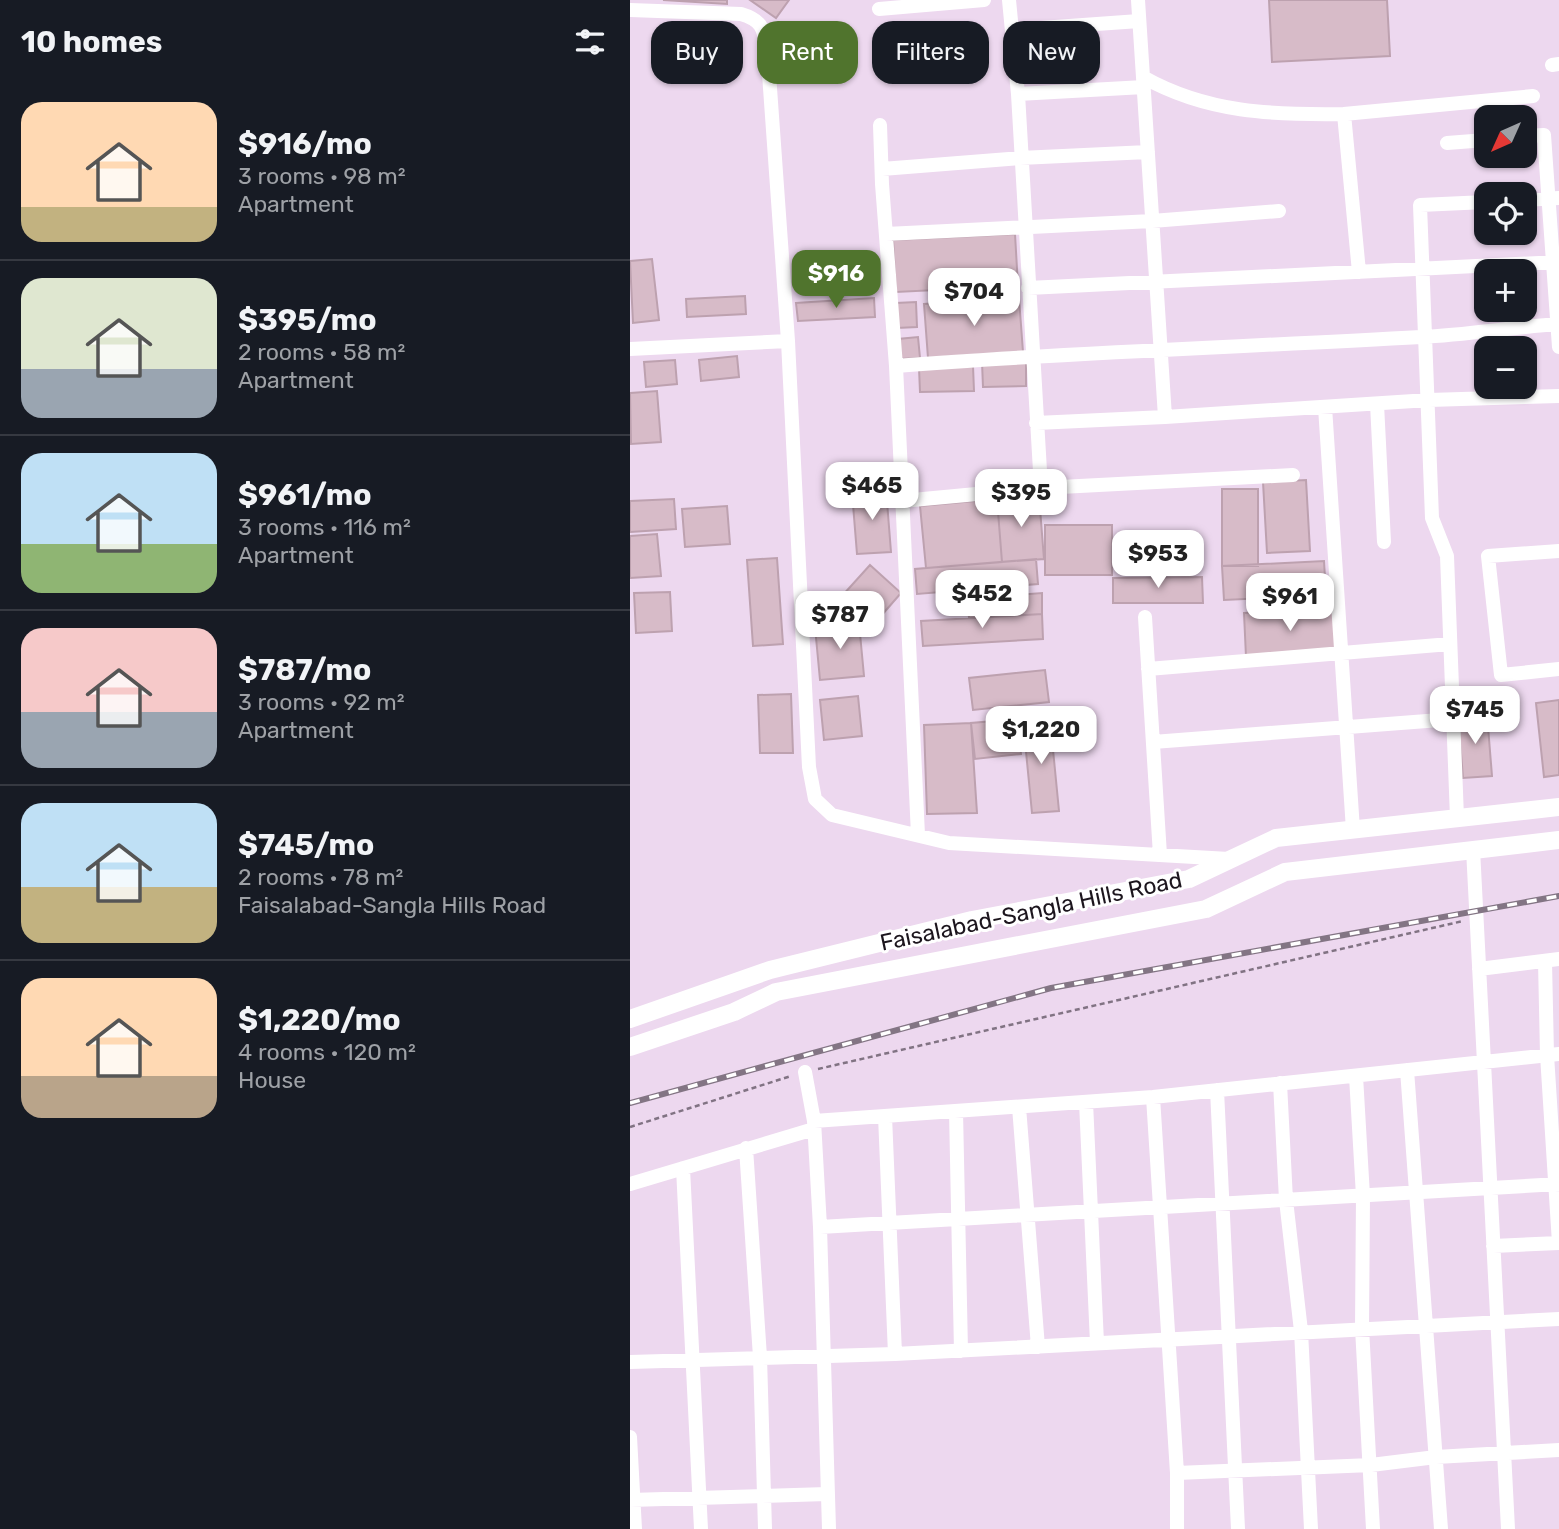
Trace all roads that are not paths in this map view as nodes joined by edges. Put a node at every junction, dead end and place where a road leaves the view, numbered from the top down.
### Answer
1 (984, 0) edge
2 (1009, 0) edge
3 (1138, 0) edge
4 (879, 9) dead end
5 (630, 10) edge
6 (1139, 20) junction
7 (1011, 21) edge
8 (1100, 23) edge
9 (1143, 82) junction
10 (1017, 84) edge
11 (1018, 94) junction
12 (1533, 96) dead end
13 (1344, 114) junction
14 (880, 125) dead end
15 (1537, 135) edge
16 (1474, 141) edge
17 (1447, 143) dead end
18 (1148, 152) junction
19 (1020, 158) junction
20 (881, 169) junction
21 (1553, 198) edge
22 (1474, 203) edge
23 (1279, 211) dead end
24 (1152, 221) junction
25 (1023, 226) junction
26 (886, 234) junction
27 (1556, 262) edge
28 (1423, 268) junction
29 (1359, 272) junction
30 (1157, 283) junction
31 (1028, 288) junction
32 (1558, 324) edge
33 (1426, 337) junction
34 (788, 341) junction
35 (1559, 347) edge
36 (630, 349) edge
37 (1161, 352) junction
38 (1031, 355) junction
39 (896, 366) junction
40 (1559, 396) edge
41 (1429, 400) junction
42 (1377, 404) junction
43 (1325, 407) junction
44 (1165, 417) junction
45 (1036, 423) junction
46 (1293, 475) dead end
47 (1041, 488) junction
48 (902, 500) junction
49 (1384, 542) dead end
50 (1559, 551) edge
51 (1145, 617) dead end
52 (1450, 644) junction
53 (1342, 655) junction
54 (1148, 669) junction
55 (1559, 669) edge
56 (1453, 719) junction
57 (1346, 728) junction
58 (1153, 742) junction
59 (1559, 807) edge
60 (1457, 818) junction
61 (1388, 826) junction
62 (1353, 830) junction
63 (918, 835) junction
64 (1559, 840) edge
65 (1473, 849) junction
66 (1160, 855) junction
67 (1391, 859) junction
68 (1231, 860) junction
69 (1552, 960) edge
70 (1479, 969) junction
71 (630, 1019) edge
72 (630, 1047) edge
73 (1553, 1054) edge
74 (1484, 1062) junction
75 (1407, 1070) junction
76 (805, 1072) road end
77 (1356, 1076) junction
78 (1280, 1083) junction
79 (1217, 1090) junction
80 (1153, 1097) junction
81 (1086, 1102) junction
82 (1019, 1107) junction
83 (957, 1111) junction
84 (885, 1116) junction
85 (814, 1125) junction
86 (746, 1148) junction
87 (683, 1168) junction
88 (630, 1184) edge
89 (1557, 1184) edge
90 (1490, 1188) junction
91 (1416, 1192) junction
92 (1363, 1196) junction
93 (1286, 1199) junction
94 (1223, 1203) junction
95 (1160, 1207) junction
96 (1091, 1210) junction
97 (1028, 1214) junction
98 (958, 1218) junction
99 (890, 1222) junction
100 (820, 1227) junction
101 (1559, 1243) edge
102 (1493, 1247) junction
103 (1559, 1319) edge
104 (1497, 1322) junction
105 (1426, 1326) junction
106 (1362, 1328) junction
107 (1301, 1331) junction
108 (1229, 1336) junction
109 (1169, 1340) junction
110 (1097, 1343) junction
111 (1038, 1347) junction
112 (961, 1351) junction
113 (895, 1354) junction
114 (760, 1357) junction
115 (824, 1357) junction
116 (692, 1358) junction
117 (630, 1362) edge
118 (630, 1437) edge
119 (1559, 1450) edge
120 (1504, 1453) junction
121 (1436, 1458) junction
122 (1371, 1465) junction
123 (1307, 1468) junction
124 (1235, 1469) junction
125 (1177, 1473) junction
126 (762, 1494) junction
127 (827, 1494) junction
128 (699, 1497) junction
129 (632, 1500) edge
130 (635, 1529) edge
131 (701, 1529) edge
132 (765, 1529) edge
133 (829, 1529) edge
134 (1177, 1529) edge
135 (1238, 1529) edge
136 (1311, 1529) edge
137 (1373, 1529) edge
138 (1441, 1529) edge
139 (1508, 1529) edge

1 - 4 street
2 - 7 street
3 - 6 street
5 - 34 street
6 - 8 street
6 - 9 street
9 - 11 street
9 - 13 street
9 - 18 street
10 - 11 street
11 - 19 street
12 - 13 street
13 - 29 street
14 - 20 street
15 - 21 street
16 - 17 street
18 - 19 street
18 - 24 street
19 - 20 street
19 - 25 street
20 - 26 street
21 - 27 street
22 - 28 street
23 - 24 street
24 - 25 street
24 - 30 street
25 - 26 street
25 - 31 street
26 - 39 street
27 - 28 street
27 - 32 street
28 - 29 street
28 - 33 street
29 - 30 street
30 - 31 street
30 - 37 street
31 - 38 street
32 - 33 street
32 - 35 street
33 - 37 street
33 - 41 street
34 - 36 street
34 - 63 street
37 - 38 street
37 - 44 street
38 - 39 street
38 - 45 street
39 - 48 street
40 - 41 street
41 - 42 street
41 - 52 street
42 - 43 street
42 - 49 street
43 - 44 street
43 - 53 street
44 - 45 street
45 - 47 street
46 - 47 street
47 - 48 street
48 - 63 street
50 - 55 street
51 - 54 street
52 - 53 street
52 - 56 street
53 - 54 street
53 - 57 street
54 - 58 street
56 - 57 street
56 - 60 street
57 - 58 street
57 - 62 street
58 - 66 street
59 - 60 main road, Faisalabad-Sangla Hills Road
60 - 61 main road, Faisalabad-Sangla Hills Road
61 - 62 main road, Faisalabad-Sangla Hills Road
61 - 67 main road
62 - 68 main road, Faisalabad-Sangla Hills Road
63 - 66 street
64 - 65 main road, Faisalabad-Sangla Hills Road
65 - 67 main road, Faisalabad-Sangla Hills Road
65 - 70 street
66 - 68 street
67 - 72 main road, Faisalabad-Sangla Hills Road
68 - 71 main road, Faisalabad-Sangla Hills Road
69 - 70 street
69 - 73 street
70 - 74 street
73 - 74 street
73 - 89 street
74 - 75 street
74 - 90 street
75 - 77 street
75 - 91 street
76 - 85 street
77 - 78 street
77 - 92 street
78 - 79 street
78 - 93 street
79 - 80 street
79 - 94 street
80 - 81 street
80 - 95 street
81 - 82 street
81 - 96 street
82 - 83 street
82 - 97 street
83 - 84 street
83 - 98 street
84 - 85 street
84 - 99 street
85 - 86 street
85 - 100 street
86 - 87 street
86 - 114 street
87 - 88 street
87 - 116 street
89 - 90 street
89 - 101 street
90 - 91 street
90 - 102 street
91 - 92 street
91 - 105 street
92 - 93 street
92 - 106 street
93 - 94 street
93 - 107 street
94 - 95 street
94 - 108 street
95 - 96 street
95 - 109 street
96 - 97 street
96 - 110 street
97 - 98 street
97 - 111 street
98 - 99 street
98 - 112 street
99 - 100 street
99 - 113 street
100 - 115 street
101 - 102 street
102 - 104 street
103 - 104 street
104 - 105 street
104 - 120 street
105 - 106 street
105 - 121 street
106 - 107 street
106 - 122 street
107 - 108 street
107 - 123 street
108 - 109 street
108 - 124 street
109 - 110 street
109 - 125 street
110 - 111 street
111 - 112 street
112 - 113 street
113 - 115 street
114 - 115 street
114 - 116 street
114 - 126 street
115 - 127 street
116 - 117 street
116 - 128 street
118 - 129 street
119 - 120 street
120 - 121 street
120 - 139 street
121 - 122 street
121 - 138 street
122 - 123 street
122 - 137 street
123 - 124 street
123 - 136 street
124 - 125 street
124 - 135 street
125 - 134 street
126 - 127 street
126 - 128 street
126 - 132 street
127 - 133 street
128 - 129 street
128 - 131 street
129 - 130 street

